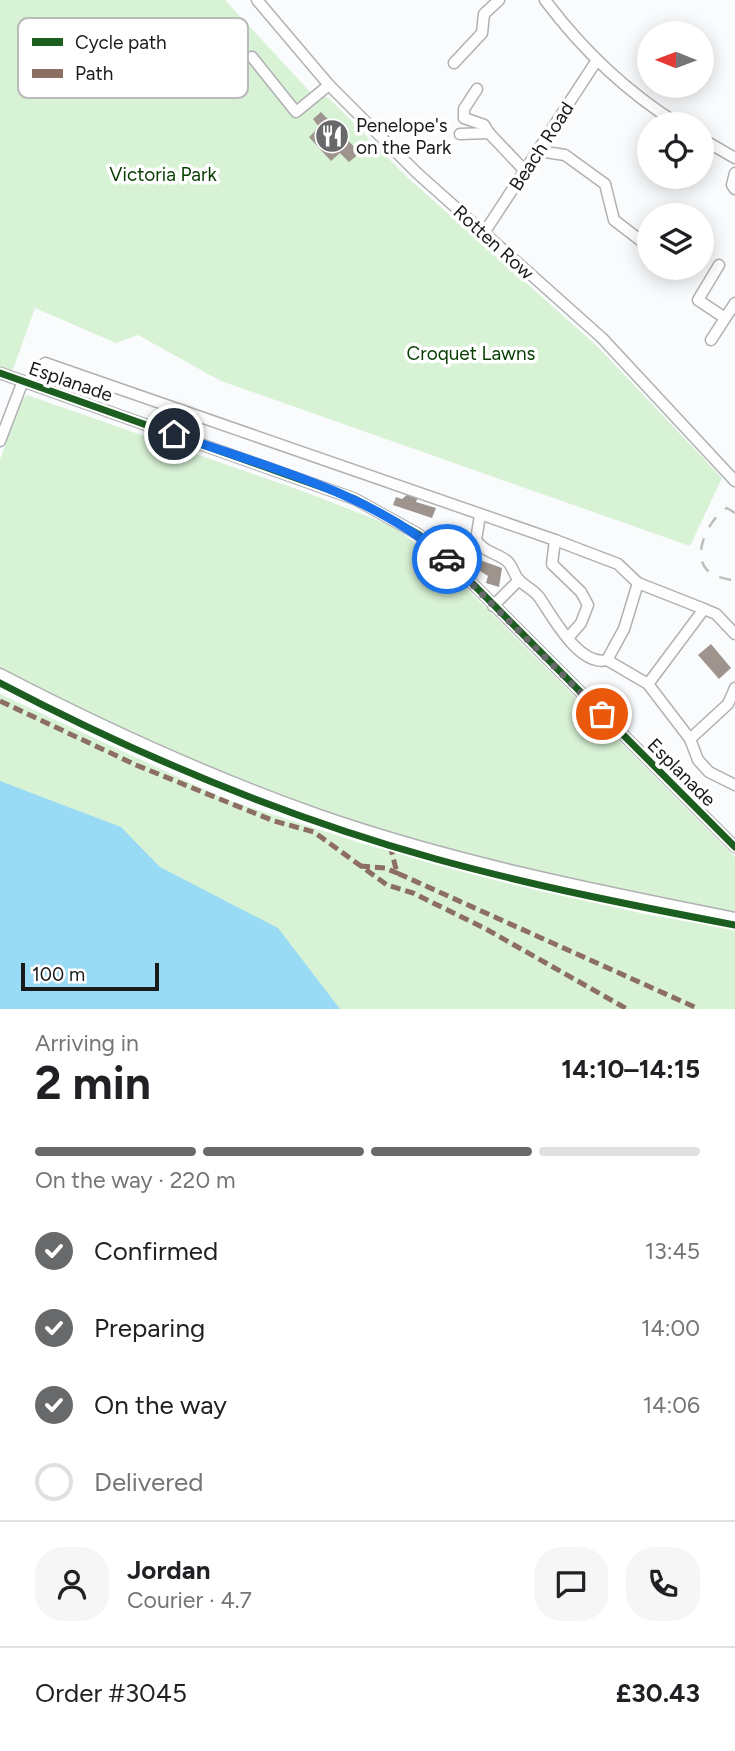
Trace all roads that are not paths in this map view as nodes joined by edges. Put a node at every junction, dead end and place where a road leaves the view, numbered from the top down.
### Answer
1 (257, 0) edge
2 (499, 0) edge
3 (545, 0) edge
4 (252, 57) dead end
5 (597, 60) junction
6 (454, 63) dead end
7 (330, 85) junction
8 (477, 89) dead end
9 (659, 112) edge
10 (489, 133) junction
11 (460, 134) dead end
12 (714, 146) edge
13 (538, 151) junction
14 (735, 158) edge
15 (525, 171) junction
16 (735, 173) edge
17 (735, 189) edge
18 (484, 233) junction
19 (637, 238) edge
20 (719, 265) dead end
21 (735, 303) edge
22 (725, 318) junction
23 (711, 340) dead end
24 (45, 362) dead end
25 (0, 373) edge
26 (23, 380) junction
27 (0, 441) edge
28 (735, 481) edge
29 (480, 515) junction
30 (555, 540) junction
31 (519, 580) junction
32 (638, 583) junction
33 (493, 606) junction
34 (704, 609) junction
35 (735, 634) edge
36 (568, 638) junction
37 (607, 660) junction
38 (0, 674) edge
39 (648, 684) junction
40 (735, 688) edge
41 (732, 708) edge
42 (690, 739) junction
43 (735, 785) edge
44 (735, 847) edge
45 (735, 918) edge

1 - 7 street, Rotten Row
2 - 6 street
3 - 5 street
4 - 7 street
5 - 9 street
5 - 13 street, Beach Road
7 - 18 street, Rotten Row
8 - 10 street
10 - 11 street
10 - 15 street
12 - 14 street
13 - 15 street, Beach Road
13 - 19 street
15 - 18 street, Beach Road
16 - 17 street
18 - 28 street, Rotten Row
20 - 22 street
21 - 22 street
22 - 23 street
24 - 29 street
25 - 26 street, Esplanade
26 - 27 street
26 - 33 street, Esplanade
29 - 30 street
29 - 31 street
30 - 32 street
30 - 36 street
31 - 33 street
31 - 36 street
32 - 34 street
32 - 37 street
33 - 44 street, Esplanade
34 - 35 street
34 - 39 street
36 - 37 street
37 - 39 street
38 - 45 street
39 - 42 street
40 - 41 street
41 - 42 street
42 - 43 street

